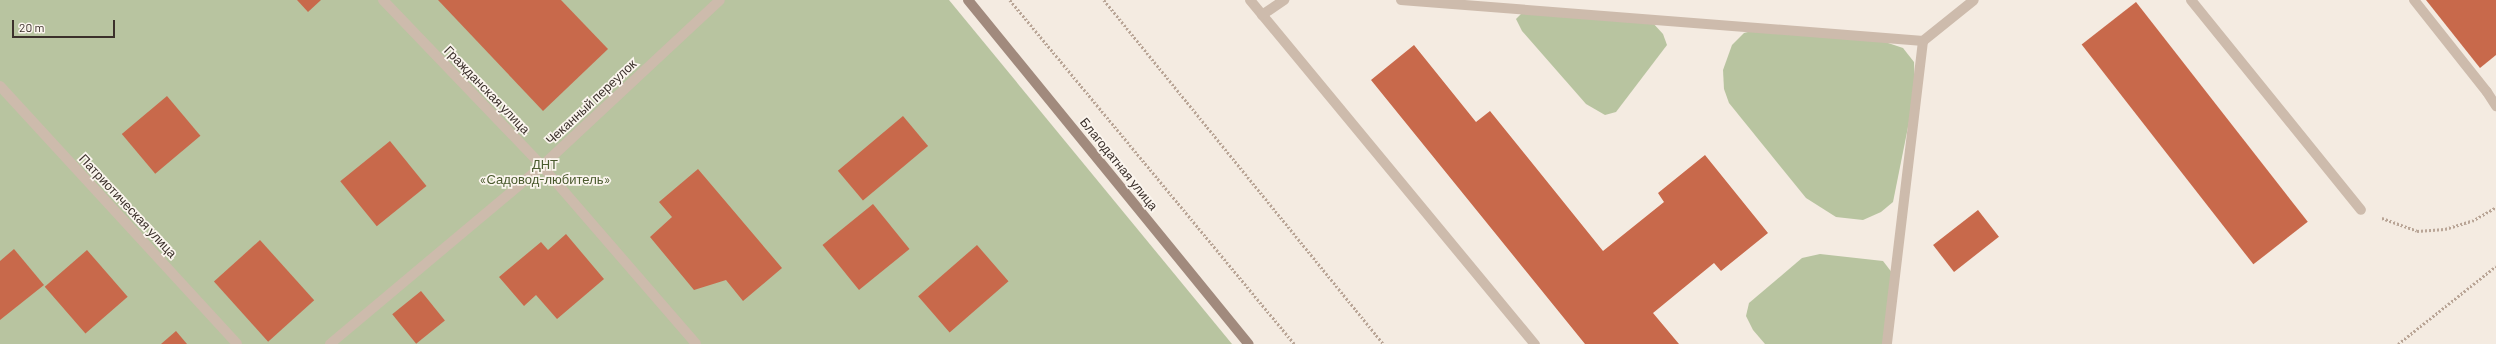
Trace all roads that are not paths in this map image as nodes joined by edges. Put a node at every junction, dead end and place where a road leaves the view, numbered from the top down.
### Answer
1 (383, 0) edge
2 (720, 0) edge
3 (968, 0) edge
4 (1250, 0) edge
5 (1284, 0) edge
6 (1401, 0) edge
7 (1974, 0) edge
8 (2191, 0) edge
9 (2414, 0) edge
10 (1262, 15) junction
11 (1923, 41) junction
12 (0, 86) edge
13 (2496, 106) edge
14 (542, 166) junction
15 (2361, 210) road end
16 (237, 344) edge
17 (330, 344) edge
18 (696, 344) edge
19 (1248, 344) edge
20 (1535, 344) edge
21 (1887, 344) edge

1 - 14 street, Гражданская улица
2 - 14 street, Чеканный переулок
3 - 19 street, Благодатная улица
4 - 10 street
5 - 10 street
6 - 11 street
7 - 11 street
8 - 15 street
9 - 13 street
10 - 20 street
11 - 21 street
12 - 16 street, Патриотическая улица
14 - 17 street, Чеканный переулок
14 - 18 street, Гражданская улица

